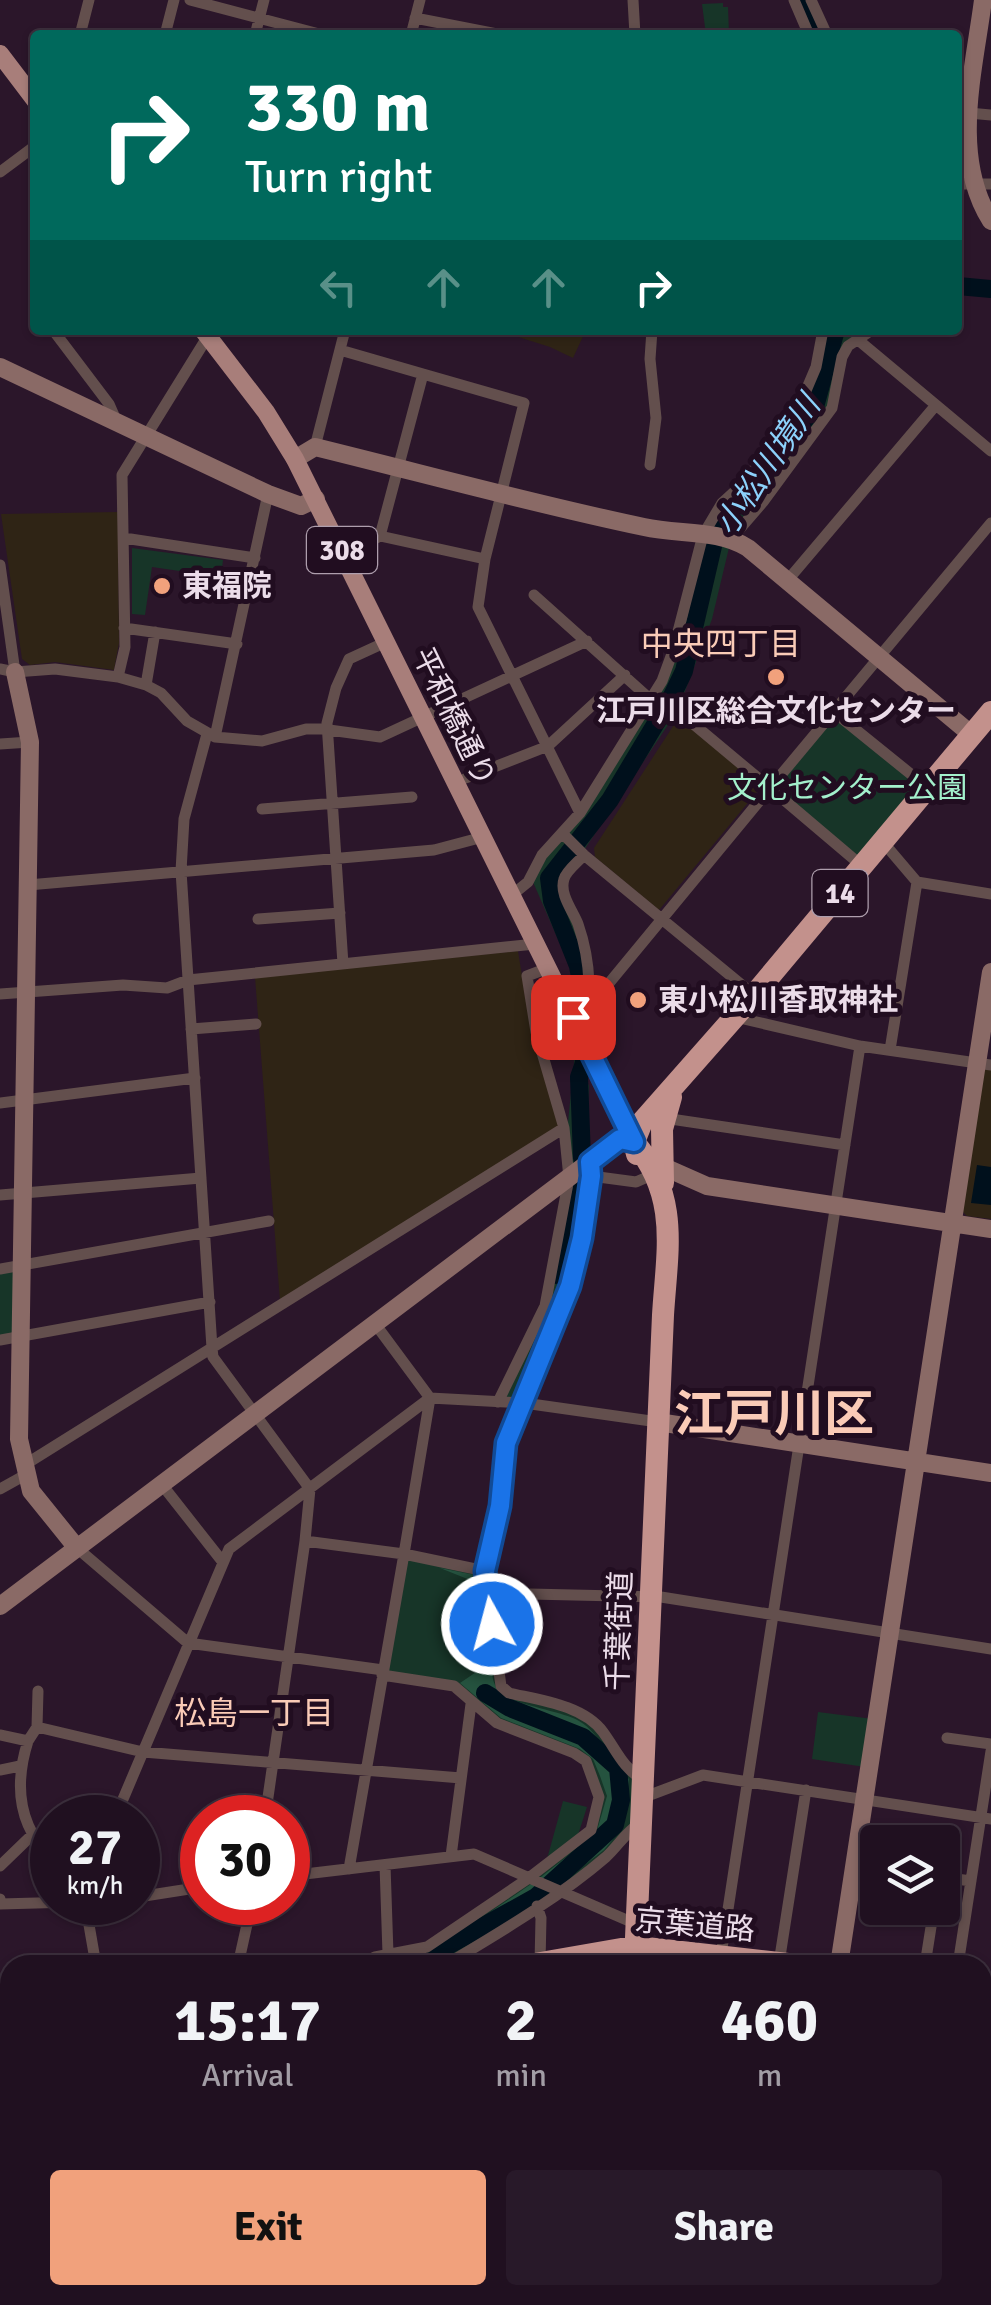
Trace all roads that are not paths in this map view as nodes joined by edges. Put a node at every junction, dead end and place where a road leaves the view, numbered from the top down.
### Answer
1 (89, 0) edge
2 (174, 0) edge
3 (190, 0) edge
4 (264, 0) edge
5 (420, 0) edge
6 (633, 0) edge
7 (794, 0) edge
8 (811, 0) edge
9 (983, 0) edge
10 (259, 18) junction
11 (416, 18) junction
12 (81, 30) edge
13 (165, 30) edge
14 (256, 30) edge
15 (304, 30) edge
16 (412, 30) edge
17 (477, 30) edge
18 (635, 30) edge
19 (806, 30) edge
20 (826, 30) edge
21 (0, 54) edge
22 (30, 93) edge
23 (964, 112) edge
24 (991, 115) edge
25 (30, 150) edge
26 (0, 172) edge
27 (971, 184) edge
28 (991, 220) edge
29 (57, 335) edge
30 (205, 335) edge
31 (208, 335) edge
32 (344, 335) edge
33 (652, 335) edge
34 (822, 335) edge
35 (864, 335) edge
36 (857, 339) junction
37 (340, 350) junction
38 (0, 367) edge
39 (423, 374) junction
40 (936, 405) junction
41 (118, 424) junction
42 (144, 436) junction
43 (315, 447) junction
44 (991, 451) edge
45 (295, 459) junction
46 (650, 465) dead end
47 (398, 468) junction
48 (268, 494) junction
49 (502, 496) junction
50 (316, 499) junction
51 (991, 523) edge
52 (380, 536) junction
53 (718, 536) junction
54 (124, 538) junction
55 (344, 554) junction
56 (255, 558) junction
57 (485, 560) junction
58 (0, 565) edge
59 (788, 581) junction
60 (534, 595) dead end
61 (124, 628) junction
62 (155, 632) junction
63 (587, 641) junction
64 (386, 642) junction
65 (237, 644) junction
66 (879, 658) junction
67 (5, 674) edge
68 (624, 675) junction
69 (512, 676) junction
70 (118, 677) junction
71 (146, 685) junction
72 (650, 700) junction
73 (680, 712) dead end
74 (834, 712) junction
75 (991, 712) edge
76 (424, 718) junction
77 (326, 730) junction
78 (972, 735) junction
79 (211, 736) junction
80 (30, 742) junction
81 (0, 744) edge
82 (548, 746) junction
83 (466, 778) dead end
84 (770, 788) junction
85 (928, 788) junction
86 (412, 797) dead end
87 (332, 804) junction
88 (262, 809) dead end
89 (580, 813) junction
90 (565, 836) junction
91 (483, 837) junction
92 (883, 842) junction
93 (582, 853) junction
94 (337, 858) junction
95 (862, 866) junction
96 (181, 871) junction
97 (917, 882) junction
98 (28, 885) junction
99 (991, 894) edge
100 (512, 896) junction
101 (340, 913) junction
102 (661, 918) junction
103 (258, 919) dead end
104 (536, 944) junction
105 (343, 964) junction
106 (548, 968) junction
107 (991, 972) edge
108 (188, 980) junction
109 (28, 992) junction
110 (0, 994) edge
111 (754, 995) junction
112 (590, 1005) junction
113 (735, 1017) junction
114 (256, 1024) dead end
115 (191, 1029) junction
116 (586, 1042) junction
117 (860, 1046) junction
118 (890, 1050) junction
119 (984, 1064) edge
120 (687, 1073) junction
121 (195, 1078) junction
122 (26, 1100) junction
123 (0, 1103) edge
124 (664, 1118) junction
125 (564, 1128) junction
126 (845, 1145) junction
127 (646, 1161) junction
128 (590, 1169) junction
129 (202, 1178) junction
130 (569, 1178) junction
131 (707, 1186) junction
132 (25, 1192) junction
133 (0, 1195) edge
134 (836, 1206) junction
135 (665, 1207) junction
136 (269, 1221) dead end
137 (952, 1223) junction
138 (991, 1229) edge
139 (205, 1232) junction
140 (22, 1264) junction
141 (0, 1268) edge
142 (210, 1302) junction
143 (664, 1304) junction
144 (376, 1324) junction
145 (22, 1336) junction
146 (0, 1340) edge
147 (212, 1348) junction
148 (430, 1398) junction
149 (498, 1402) junction
150 (524, 1402) junction
151 (256, 1414) junction
152 (658, 1422) junction
153 (799, 1444) junction
154 (915, 1462) junction
155 (26, 1469) junction
156 (991, 1473) edge
157 (163, 1486) junction
158 (0, 1489) edge
159 (310, 1489) junction
160 (305, 1541) junction
161 (77, 1548) junction
162 (404, 1554) junction
163 (222, 1561) junction
164 (485, 1571) junction
165 (487, 1593) junction
166 (650, 1596) junction
167 (0, 1606) edge
168 (775, 1615) junction
169 (890, 1634) junction
170 (188, 1642) junction
171 (991, 1649) edge
172 (288, 1657) junction
173 (383, 1672) junction
174 (38, 1691) dead end
175 (471, 1704) junction
176 (37, 1727) junction
177 (0, 1735) edge
178 (946, 1738) dead end
179 (28, 1741) junction
180 (991, 1748) edge
181 (143, 1752) junction
182 (272, 1763) junction
183 (20, 1766) junction
184 (0, 1770) edge
185 (366, 1772) junction
186 (461, 1778) junction
187 (749, 1781) junction
188 (643, 1789) junction
189 (806, 1790) junction
190 (125, 1795) edge
191 (268, 1795) edge
192 (865, 1799) junction
193 (986, 1818) edge
194 (641, 1824) junction
195 (30, 1833) edge
196 (30, 1837) edge
197 (451, 1856) junction
198 (385, 1865) junction
199 (0, 1866) edge
200 (349, 1869) junction
201 (310, 1873) edge
202 (533, 1879) junction
203 (960, 1879) edge
204 (971, 1881) junction
205 (556, 1891) junction
206 (0, 1902) edge
207 (30, 1902) edge
208 (537, 1906) junction
209 (89, 1925) edge
210 (247, 1925) edge
211 (931, 1925) edge
212 (635, 1949) edge
213 (388, 1954) joint
214 (94, 1955) edge
215 (240, 1955) edge
216 (462, 1955) edge
217 (536, 1955) edge
218 (595, 1955) edge
219 (676, 1955) edge
220 (712, 1955) edge
221 (789, 1955) edge
222 (841, 1955) edge
223 (927, 1955) edge
224 (960, 1955) edge

1 - 12 street
2 - 13 street
3 - 10 street
4 - 10 street
5 - 11 street
6 - 18 street
7 - 19 street
8 - 20 street
9 - 23 street
10 - 14 street
10 - 15 street
11 - 16 street
11 - 17 street
21 - 22 main road
23 - 24 street
23 - 27 street
25 - 26 street
27 - 28 street
29 - 41 street
30 - 42 street
31 - 45 main road, 平和橋通り / 308
32 - 37 street
33 - 46 street
34 - 53 street
35 - 36 street
36 - 40 street
36 - 53 street
37 - 39 street
37 - 43 street
38 - 41 street
39 - 47 street
39 - 49 street
40 - 44 street
40 - 59 street
41 - 42 street
42 - 48 street
42 - 54 street
43 - 45 street
43 - 47 street
45 - 50 main road, 平和橋通り / 308
47 - 49 street
47 - 52 street
48 - 50 street
48 - 56 street
49 - 53 street
49 - 57 street
50 - 55 main road, 平和橋通り / 308
51 - 66 street
52 - 55 street
52 - 57 street
53 - 59 street
53 - 72 street
54 - 56 street
54 - 61 street
55 - 64 main road, 平和橋通り / 308
56 - 65 street
57 - 69 street
58 - 67 street
59 - 66 street
60 - 63 street
61 - 62 street
61 - 70 street
62 - 65 street
62 - 71 street
63 - 68 street
63 - 69 street
64 - 76 main road, 平和橋通り / 308
64 - 77 street
65 - 79 street
66 - 74 street
66 - 78 street
67 - 70 street
67 - 80 street
68 - 72 street
68 - 82 street
69 - 76 street
69 - 82 street
70 - 71 street
71 - 79 street
72 - 89 street
73 - 84 street
74 - 84 street
74 - 85 street
75 - 78 highway, 14
76 - 77 street
76 - 91 main road, 平和橋通り / 308
77 - 79 street
77 - 87 street
78 - 85 highway, 14
79 - 96 street
80 - 81 street
80 - 98 street
82 - 83 street
82 - 89 street
84 - 95 street
84 - 102 street
85 - 92 highway, 14
86 - 87 street
87 - 88 street
87 - 94 street
89 - 90 street
90 - 93 street
90 - 100 street
91 - 94 street
91 - 100 main road, 平和橋通り / 308
92 - 95 highway, 14
92 - 97 street
93 - 102 street
93 - 112 street
94 - 96 street
94 - 101 street
95 - 111 highway, 14
96 - 98 street
96 - 108 street
97 - 99 street
97 - 118 street
98 - 109 street
100 - 104 main road, 平和橋通り / 308
101 - 103 street
101 - 105 street
102 - 111 street
102 - 112 street
104 - 105 street
104 - 106 main road, 平和橋通り / 308
105 - 108 street
106 - 116 main road, 平和橋通り / 308
106 - 125 street
107 - 119 street
108 - 109 street
108 - 115 street
109 - 110 street
109 - 122 street
111 - 113 highway, 14
112 - 116 street
113 - 117 street
113 - 120 highway, 14
114 - 115 street
115 - 121 street
116 - 127 main road, 平和橋通り / 308
117 - 118 street
117 - 126 street
118 - 119 street
119 - 137 street
120 - 124 highway
120 - 127 highway, 14
121 - 122 street
121 - 129 street
122 - 123 street
122 - 132 street
124 - 126 street
124 - 127 highway
125 - 130 street
125 - 147 street
126 - 134 street
127 - 128 street
127 - 128 street
127 - 131 street
127 - 135 highway, 千葉街道
127 - 143 highway, 千葉街道
128 - 130 street
128 - 150 street
129 - 132 street
129 - 139 street
130 - 144 street
130 - 149 street
131 - 134 street
131 - 135 street
132 - 133 street
132 - 140 street
134 - 137 street
134 - 153 street
135 - 143 highway, 千葉街道
136 - 139 street
137 - 138 street
137 - 154 street
139 - 140 street
139 - 142 street
140 - 141 street
140 - 145 street
142 - 145 street
142 - 147 street
143 - 152 highway, 千葉街道
144 - 148 street
144 - 151 street
145 - 146 street
145 - 155 street
147 - 151 street
147 - 155 street
148 - 149 street
148 - 159 street
148 - 162 street
149 - 150 street
150 - 152 street
150 - 164 street
151 - 157 street
151 - 159 street
152 - 153 street
152 - 166 highway, 千葉街道
153 - 154 street
153 - 168 street
154 - 156 street
154 - 169 street
155 - 158 street
155 - 161 street
157 - 161 street
157 - 163 street
159 - 160 street
159 - 163 street
160 - 162 street
160 - 172 street
161 - 167 street
161 - 170 street
162 - 164 street
162 - 173 street
163 - 170 street
164 - 165 street
165 - 166 street
165 - 188 street
166 - 168 street
166 - 188 highway, 千葉街道
168 - 169 street
168 - 187 street
169 - 171 street
169 - 192 street
170 - 172 street
170 - 181 street
172 - 173 street
172 - 182 street
173 - 175 street
173 - 185 street
174 - 176 street
175 - 186 street
175 - 202 street
176 - 179 street
176 - 181 street
177 - 179 street
178 - 180 street
179 - 183 street
180 - 193 street
181 - 182 street
181 - 190 street
182 - 185 street
182 - 191 street
183 - 184 street
183 - 195 street
185 - 186 street
185 - 200 street
186 - 197 street
187 - 188 street
187 - 189 street
187 - 220 street
188 - 194 highway, 千葉街道
189 - 192 street
189 - 221 street
192 - 193 street
192 - 222 street
193 - 204 street
194 - 205 street
194 - 212 highway, 千葉街道
196 - 199 street
197 - 198 street
197 - 202 street
198 - 200 street
198 - 213 street
200 - 201 street
202 - 205 street
202 - 213 street
203 - 204 street
204 - 224 street
205 - 208 street
205 - 212 street
206 - 207 street
208 - 216 street
208 - 217 street
209 - 214 street
210 - 215 street
211 - 223 street
212 - 218 highway, 京葉道路
212 - 219 highway, 京葉道路

